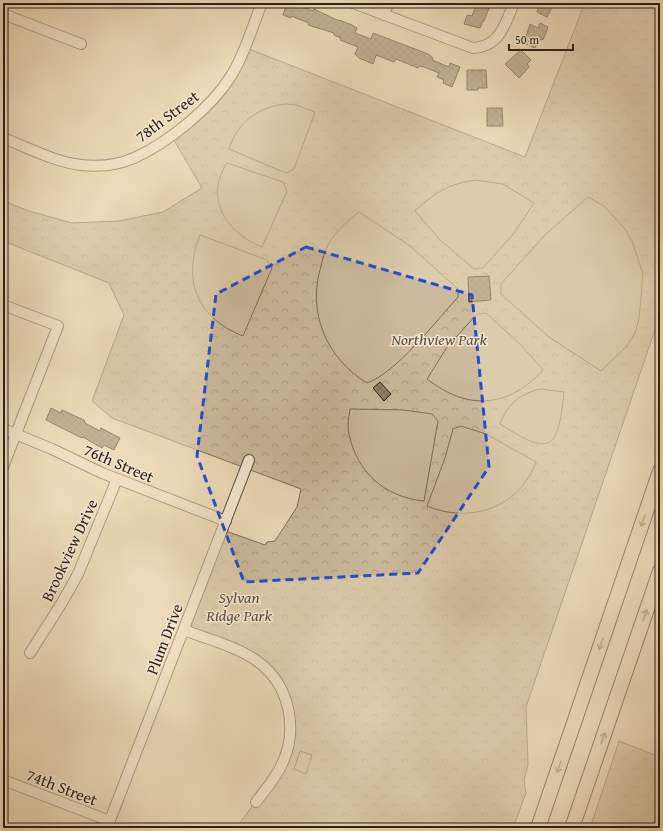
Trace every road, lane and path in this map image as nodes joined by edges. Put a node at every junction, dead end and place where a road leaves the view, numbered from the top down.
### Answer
1 (262, 3) edge
2 (353, 3) edge
3 (388, 3) edge
4 (514, 3) edge
5 (3, 14) edge
6 (384, 15) junction
7 (81, 44) dead end
8 (3, 138) edge
9 (3, 305) edge
10 (3, 429) edge
11 (16, 434) junction
12 (249, 460) dead end
13 (3, 467) edge
14 (660, 471) edge
15 (117, 479) junction
16 (226, 521) junction
17 (660, 571) edge
18 (184, 630) junction
19 (30, 653) dead end
20 (3, 780) edge
21 (256, 802) dead end
22 (109, 825) edge
23 (538, 828) edge
24 (572, 828) edge

1 - 8 street, 78th Street
2 - 6 street
3 - 6 street
4 - 6 street
5 - 7 street
9 - 11 street
10 - 11 street, 76th Street
11 - 13 street
11 - 15 street, 76th Street
12 - 16 street, Plum Drive
14 -> 23 highway
15 - 16 street, 76th Street
15 - 19 street, Brookview Drive
16 - 18 street, Plum Drive
24 -> 17 highway
18 - 21 street
18 - 22 street, Plum Drive
20 - 22 street, 74th Street

